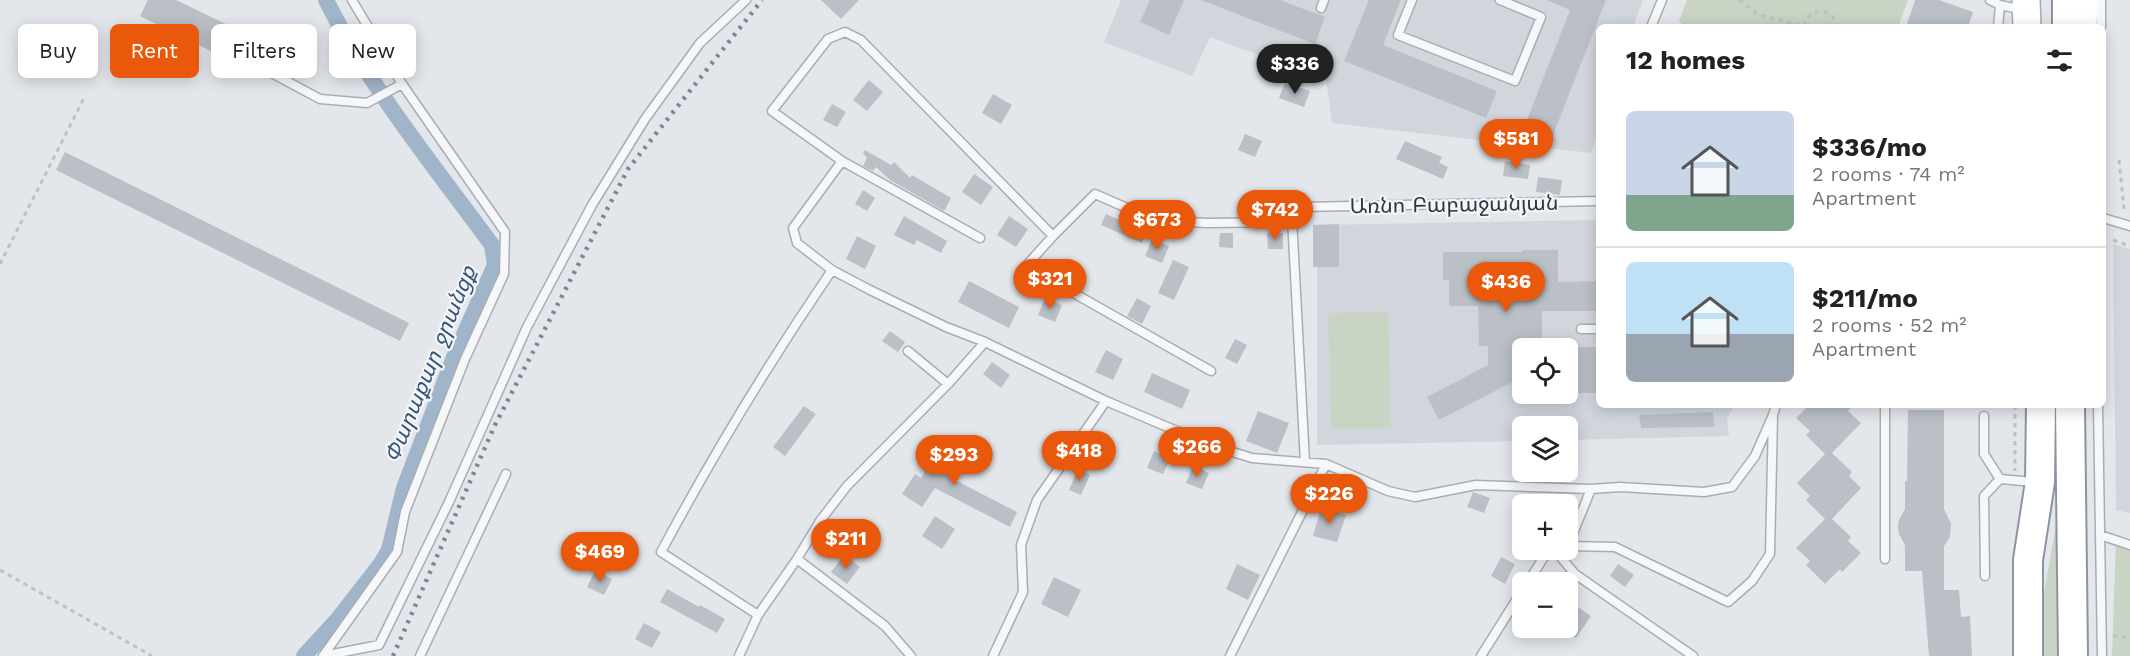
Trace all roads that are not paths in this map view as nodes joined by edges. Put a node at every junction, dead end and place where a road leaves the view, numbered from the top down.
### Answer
1 (351, 0) edge
2 (746, 0) edge
3 (1412, 0) edge
4 (1500, 0) edge
5 (1662, 0) edge
6 (1990, 0) edge
7 (2067, 0) edge
8 (2084, 0) edge
9 (2100, 0) edge
10 (2000, 5) junction
11 (2032, 9) edge
12 (1652, 24) edge
13 (1999, 24) edge
14 (2047, 24) edge
15 (2067, 24) edge
16 (2083, 24) edge
17 (2101, 24) edge
18 (281, 78) edge
19 (402, 84) junction
20 (842, 161) junction
21 (1596, 201) edge
22 (1292, 218) junction
23 (2106, 219) edge
24 (2130, 226) edge
25 (1053, 236) junction
26 (980, 238) dead end
27 (832, 270) junction
28 (1596, 328) edge
29 (1581, 329) dead end
30 (985, 342) junction
31 (908, 351) dead end
32 (1210, 371) dead end
33 (948, 384) junction
34 (1106, 401) junction
35 (1775, 408) edge
36 (1885, 408) edge
37 (2040, 408) edge
38 (2070, 408) edge
39 (2098, 408) edge
40 (1773, 415) junction
41 (1984, 416) dead end
42 (1305, 462) junction
43 (1326, 464) junction
44 (506, 474) dead end
45 (2000, 479) junction
46 (2028, 481) junction
47 (1592, 489) junction
48 (1578, 522) edge
49 (2100, 535) junction
50 (2130, 544) edge
51 (1578, 546) edge
52 (797, 559) junction
53 (1885, 559) dead end
54 (1563, 560) edge
55 (1985, 576) dead end
56 (1512, 606) edge
57 (758, 615) junction
58 (420, 656) edge
59 (739, 656) edge
60 (911, 656) edge
61 (993, 656) edge
62 (1230, 656) edge
63 (1480, 656) edge
64 (1693, 656) edge
65 (2028, 656) edge
66 (2073, 656) edge
67 (2102, 656) edge

1 - 19 lane
2 - 19 lane
3 - 4 lane
5 - 12 lane
6 - 10 lane
7 - 15 highway
8 - 16 main road
9 - 17 lane
10 - 11 lane
10 - 13 lane
11 - 14 highway
18 - 19 lane
20 - 25 lane
20 - 26 lane
20 - 27 lane
21 - 22 lane, Առնո Բաբաջանյան
22 - 25 lane, Առնո Բաբաջանյան
22 - 42 lane
23 - 24 lane
25 - 32 lane, Առնո Բաբաջանյան
27 - 30 lane
27 - 57 lane
28 - 29 lane
30 - 33 lane
30 - 34 lane
31 - 33 lane
33 - 52 lane
34 - 42 lane
34 - 61 lane
35 - 40 lane
36 - 53 lane
37 - 46 highway
38 - 66 highway
39 - 49 lane
40 - 47 lane
40 - 51 lane
41 - 45 lane
42 - 43 lane
43 - 47 lane
43 - 62 lane
44 - 58 lane
45 - 46 lane
45 - 55 lane
46 - 65 highway
47 - 48 lane
49 - 50 lane
49 - 67 lane
52 - 57 lane
52 - 60 lane
54 - 64 lane
56 - 63 lane
57 - 59 lane

